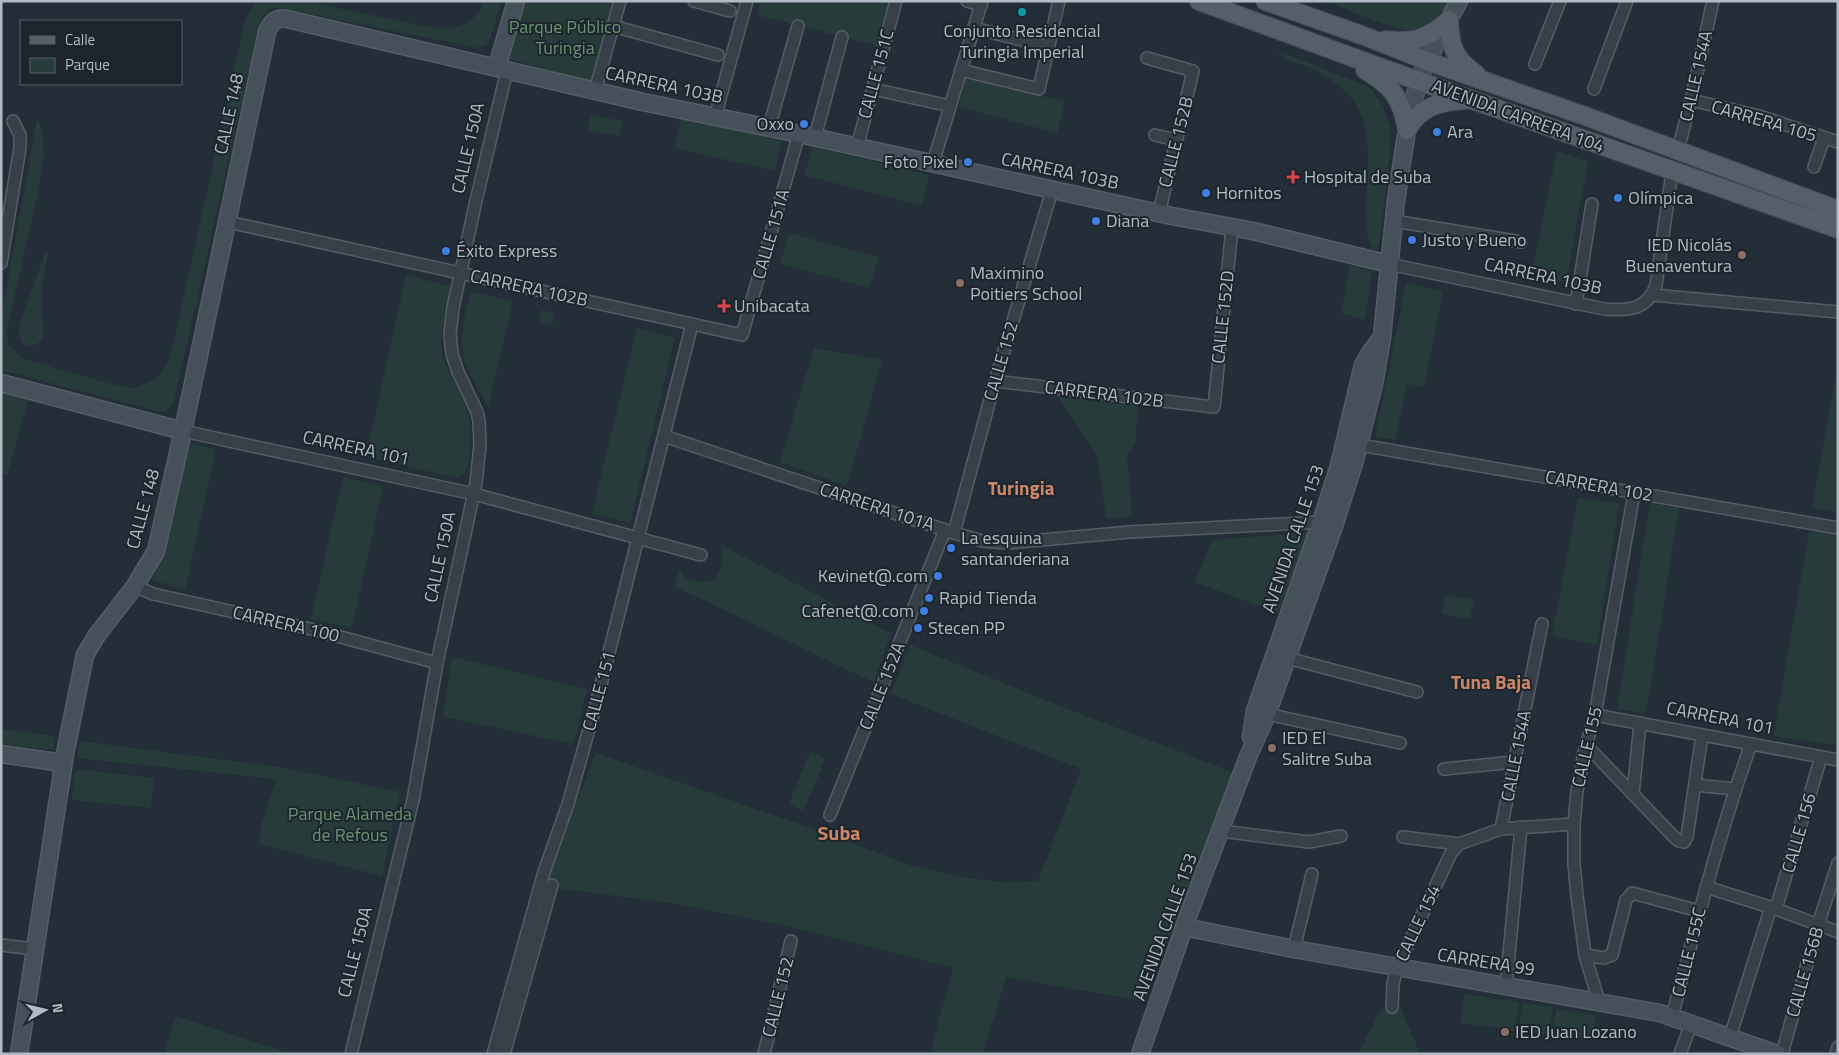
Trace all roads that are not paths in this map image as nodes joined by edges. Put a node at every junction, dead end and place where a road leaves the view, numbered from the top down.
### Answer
1 (516, 1) edge
2 (620, 1) edge
3 (694, 1) edge
4 (747, 1) edge
5 (896, 1) edge
6 (967, 1) edge
7 (1059, 1) edge
8 (1199, 1) edge
9 (1265, 1) edge
10 (1459, 1) edge
11 (1560, 1) edge
12 (1627, 1) edge
13 (1713, 1) edge
14 (981, 3) edge
15 (730, 11) dead end
16 (275, 20) joint
17 (1449, 20) junction
18 (613, 26) junction
19 (798, 26) dead end
20 (974, 28) junction
21 (842, 37) dead end
22 (1367, 37) junction
23 (1049, 47) junction
24 (1330, 49) junction
25 (718, 55) dead end
26 (1147, 58) dead end
27 (1427, 61) junction
28 (1534, 64) dead end
29 (502, 68) junction
30 (961, 70) junction
31 (1419, 81) junction
32 (1487, 82) junction
33 (872, 89) junction
34 (1594, 89) dead end
35 (595, 91) junction
36 (1472, 100) junction
37 (1691, 100) junction
38 (950, 106) junction
39 (716, 117) junction
40 (13, 121) dead end
41 (769, 128) junction
42 (1407, 130) junction
43 (799, 134) junction
44 (1155, 134) dead end
45 (815, 137) junction
46 (1824, 138) junction
47 (1176, 140) junction
48 (1838, 142) edge
49 (858, 147) junction
50 (1678, 150) junction
51 (933, 163) junction
52 (1814, 167) dead end
53 (1672, 172) junction
54 (1052, 190) junction
55 (1592, 204) dead end
56 (1838, 210) edge
57 (1159, 213) junction
58 (1394, 220) junction
59 (228, 222) junction
60 (1232, 227) junction
61 (1838, 230) edge
62 (1520, 242) dead end
63 (1, 263) edge
64 (1390, 264) junction
65 (461, 273) junction
66 (1653, 295) junction
67 (1576, 304) junction
68 (1838, 312) edge
69 (692, 324) junction
70 (742, 335) joint
71 (1382, 338) junction
72 (995, 381) junction
73 (1, 383) edge
74 (1214, 407) joint
75 (184, 431) junction
76 (664, 436) junction
77 (1360, 445) junction
78 (1634, 493) junction
79 (474, 494) junction
80 (1328, 524) junction
81 (1838, 528) edge
82 (949, 532) junction
83 (638, 538) junction
84 (701, 555) dead end
85 (135, 586) junction
86 (1542, 624) dead end
87 (1287, 658) junction
88 (437, 663) junction
89 (1417, 692) dead end
90 (1267, 714) junction
91 (1595, 715) junction
92 (1640, 723) junction
93 (1702, 735) junction
94 (1400, 743) dead end
95 (1751, 744) junction
96 (1586, 745) junction
97 (1, 754) edge
98 (1248, 757) junction
99 (1821, 757) junction
100 (1838, 760) edge
101 (1514, 762) junction
102 (64, 763) junction
103 (1444, 769) dead end
104 (1695, 785) junction
105 (1735, 789) junction
106 (1633, 794) junction
107 (830, 814) dead end
108 (1574, 824) junction
109 (1521, 827) junction
110 (1501, 829) junction
111 (1221, 831) junction
112 (1341, 836) dead end
113 (1404, 837) dead end
114 (1459, 844) junction
115 (1838, 863) edge
116 (1312, 874) dead end
117 (552, 885) dead end
118 (1706, 887) junction
119 (1774, 908) junction
120 (1699, 911) junction
121 (1818, 924) junction
122 (1184, 927) junction
123 (1838, 932) edge
124 (791, 941) dead end
125 (1, 945) edge
126 (35, 949) junction
127 (1294, 949) junction
128 (1585, 955) junction
129 (1397, 968) junction
130 (1506, 986) junction
131 (1599, 1002) junction
132 (1392, 1007) dead end
133 (1672, 1017) junction
134 (1690, 1024) junction
135 (1738, 1044) edge
136 (1838, 1047) edge
137 (19, 1054) edge
138 (351, 1054) edge
139 (493, 1054) edge
140 (504, 1054) edge
141 (764, 1054) edge
142 (1140, 1054) edge
143 (1680, 1054) edge
144 (1777, 1054) edge
145 (1836, 1054) edge

1 - 29 street, CALLE 150A
2 - 18 street
3 - 15 street
4 - 39 street
5 - 33 street, CALLE 151C
6 - 14 street
7 - 23 street
8 - 24 main road, AVENIDA CARRERA 104
9 - 22 main road, AVENIDA CARRERA 104
10 - 17 street, AVENIDA CALLE 153
11 - 28 street
12 - 34 street
13 - 37 street, CALLE 154A
14 - 20 street
16 - 29 street, CARRERA 103B
16 - 59 street, CALLE 148
17 - 22 main road
17 - 27 street, AVENIDA CALLE 153
17 - 32 main road
18 - 25 street
18 - 35 street
19 - 41 street
20 - 23 street
20 - 30 street
21 - 45 street
22 - 27 main road, AVENIDA CARRERA 104
23 - 30 street
24 - 31 main road, AVENIDA CARRERA 104
24 - 42 main road
26 - 47 street, CALLE 152B
27 - 31 street, AVENIDA CALLE 153
27 - 32 main road, AVENIDA CARRERA 104
29 - 35 street, CARRERA 103B
29 - 65 street, CALLE 150A
30 - 38 street
31 - 36 main road, AVENIDA CARRERA 104
31 - 42 street, AVENIDA CALLE 153
32 - 50 main road, AVENIDA CARRERA 104
33 - 38 street
33 - 49 street, CALLE 151C
35 - 39 street, CARRERA 103B
36 - 42 main road
36 - 53 main road, AVENIDA CARRERA 104
37 - 46 street, CARRERA 105
37 - 50 street, CALLE 154A
38 - 51 street
39 - 41 street, CARRERA 103B
40 - 63 street
41 - 43 street, CARRERA 103B
42 - 58 street, AVENIDA CALLE 153
43 - 45 street, CARRERA 103B
43 - 70 street, CALLE 151A
44 - 47 street
45 - 49 street, CARRERA 103B
46 - 48 street, CARRERA 105
46 - 52 street
47 - 57 street, CALLE 152B
49 - 51 street, CARRERA 103B
50 - 56 main road, AVENIDA CARRERA 104
51 - 54 street, CARRERA 103B
53 - 61 main road, AVENIDA CARRERA 104
53 - 66 street
54 - 57 street, CARRERA 103B
54 - 72 street, CALLE 152
55 - 67 street
57 - 60 street, CARRERA 103B
58 - 62 street
58 - 64 street, AVENIDA CALLE 153
59 - 65 street, CARRERA 102B
59 - 75 street, CALLE 148
60 - 64 street, CARRERA 103B
60 - 74 street, CALLE 152D
64 - 67 street, CARRERA 103B
64 - 71 street, AVENIDA CALLE 153
65 - 69 street, CARRERA 102B
65 - 79 street, CALLE 150A
66 - 67 street, CARRERA 103B
66 - 68 street
69 - 70 street, CARRERA 102B
69 - 76 street, CALLE 151
71 - 77 street, AVENIDA CALLE 153
71 - 80 street, AVENIDA CALLE 153
72 - 74 street, CARRERA 102B
72 - 82 street, CALLE 152
73 - 75 street, CARRERA 101
75 - 79 street, CARRERA 101
75 - 85 street, CALLE 148
76 - 82 street, CARRERA 101A
76 - 83 street, CALLE 151
77 - 78 street, CARRERA 102
77 - 80 street, AVENIDA CALLE 153
78 - 81 street, CARRERA 102
78 - 91 street, CALLE 155
79 - 83 street, CARRERA 101
79 - 88 street, CALLE 150A
80 - 82 street, CARRERA 101A
80 - 87 street, AVENIDA CALLE 153
80 - 98 street, AVENIDA CALLE 153
82 - 107 street, CALLE 152A
83 - 84 street, CARRERA 101
83 - 139 street, CALLE 151
85 - 88 street, CARRERA 100
85 - 102 street, CALLE 148
86 - 101 street, CALLE 154A
87 - 89 street
87 - 90 street, AVENIDA CALLE 153
88 - 138 street, CALLE 150A
90 - 94 street
90 - 98 street, AVENIDA CALLE 153
91 - 92 street, CARRERA 101
91 - 96 street, CALLE 155
92 - 93 street, CARRERA 101
92 - 106 street
93 - 95 street, CARRERA 101
93 - 104 street
95 - 99 street, CARRERA 101
95 - 105 street, CALLE 155C
96 - 106 street
96 - 108 street, CALLE 155
97 - 102 street
98 - 111 street, AVENIDA CALLE 153
99 - 100 street, CARRERA 101
99 - 119 street, CALLE 156
101 - 103 street
101 - 110 street, CALLE 154A
102 - 126 street, CALLE 148
104 - 105 street
104 - 106 street
105 - 118 street, CALLE 155C
108 - 109 street
108 - 128 street, CALLE 155
109 - 110 street
109 - 130 street, CALLE 154A
110 - 114 street
111 - 112 street
111 - 122 street, AVENIDA CALLE 153
113 - 114 street
114 - 129 street, CALLE 154
115 - 121 street, CALLE 156B
116 - 127 street
117 - 140 street
118 - 119 street
118 - 120 street, CALLE 155C
119 - 121 street
119 - 135 street, CALLE 156
120 - 128 street
120 - 133 street, CALLE 155C
121 - 123 street
121 - 144 street, CALLE 156B
122 - 127 street, CARRERA 99
122 - 142 street, AVENIDA CALLE 153
124 - 141 street, CALLE 152
125 - 126 street
126 - 137 street, CALLE 148
127 - 129 street, CARRERA 99
128 - 131 street, CALLE 155
129 - 130 street, CARRERA 99
129 - 132 street, CALLE 154
130 - 131 street, CARRERA 99
131 - 133 street, CARRERA 99
133 - 134 street, CARRERA 99
134 - 135 street, CARRERA 99
134 - 143 street
135 - 144 street, CARRERA 99
136 - 145 street

